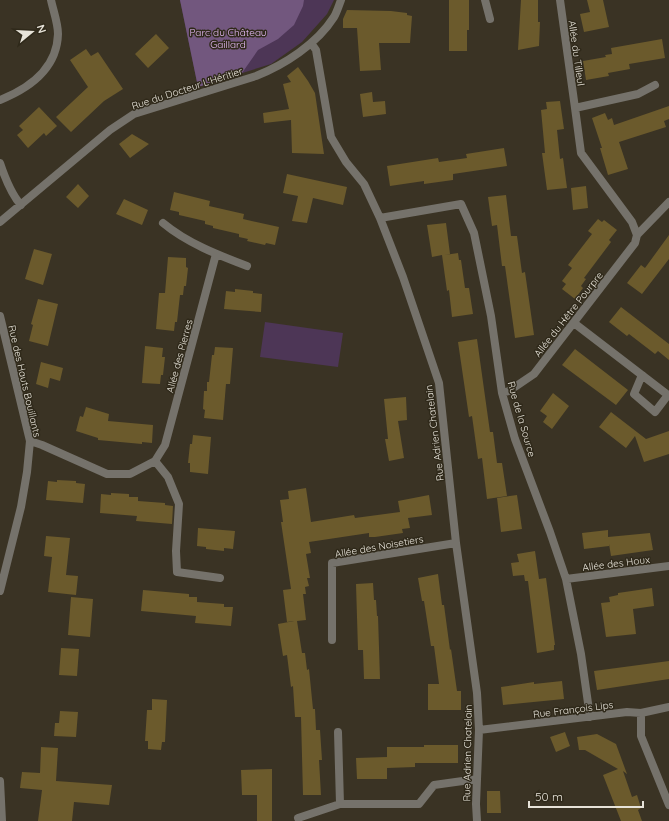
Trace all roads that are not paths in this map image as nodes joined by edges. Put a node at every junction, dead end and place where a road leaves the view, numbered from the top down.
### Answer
1 (51, 0) edge
2 (341, 0) edge
3 (485, 0) edge
4 (560, 0) edge
5 (490, 20) dead end
6 (311, 43) junction
7 (655, 85) dead end
8 (0, 100) edge
9 (575, 108) junction
10 (0, 163) edge
11 (669, 202) edge
12 (21, 205) junction
13 (380, 218) junction
14 (0, 222) edge
15 (163, 223) dead end
16 (637, 235) junction
17 (216, 254) junction
18 (247, 266) dead end
19 (0, 316) edge
20 (574, 323) junction
21 (642, 375) junction
22 (502, 393) junction
23 (30, 441) junction
24 (155, 461) junction
25 (456, 543) junction
26 (669, 566) edge
27 (220, 578) dead end
28 (566, 579) junction
29 (0, 591) edge
30 (332, 640) dead end
31 (669, 707) edge
32 (641, 713) junction
33 (590, 717) junction
34 (479, 730) junction
35 (338, 732) dead end
36 (477, 779) junction
37 (0, 781) edge
38 (668, 801) edge
39 (340, 804) junction
40 (298, 818) dead end
41 (2, 821) edge
42 (477, 821) edge

1 - 8 street
2 - 6 street, Rue du Docteur L'Héritier
3 - 5 street
4 - 9 street, Allée du Tilleul
6 - 12 street, Rue du Docteur L'Héritier
6 - 13 street, Rue Adrien Chatelain
7 - 9 street
9 - 16 street
10 - 12 street
11 - 16 street, Allée du Hêtre Pourpre
12 - 14 street, Rue du Docteur L'Héritier
13 - 22 street, Rue de la Source
13 - 25 street, Rue Adrien Chatelain
15 - 17 street
16 - 20 street, Allée du Hêtre Pourpre
17 - 18 street
17 - 24 street, Allée des Pierres
19 - 23 street, Rue des Hauts Bouillants
20 - 21 street
20 - 22 street, Allée du Hêtre Pourpre
21 - 21 street
22 - 28 street, Rue de la Source
23 - 24 street
23 - 29 street, Rue des Hauts Bouillants
24 - 27 street
25 - 30 street, Allée des Noisetiers
25 - 34 street, Rue Adrien Chatelain
26 - 28 street, Allée des Houx
28 - 33 street, Rue de la Source
31 - 32 street, Rue François Lips
32 - 33 street, Rue François Lips
32 - 38 street
33 - 34 street, Rue François Lips
34 - 36 street, Rue Adrien Chatelain
35 - 39 street
36 - 39 street
36 - 42 street, Rue Adrien Chatelain
37 - 41 street
39 - 40 street

